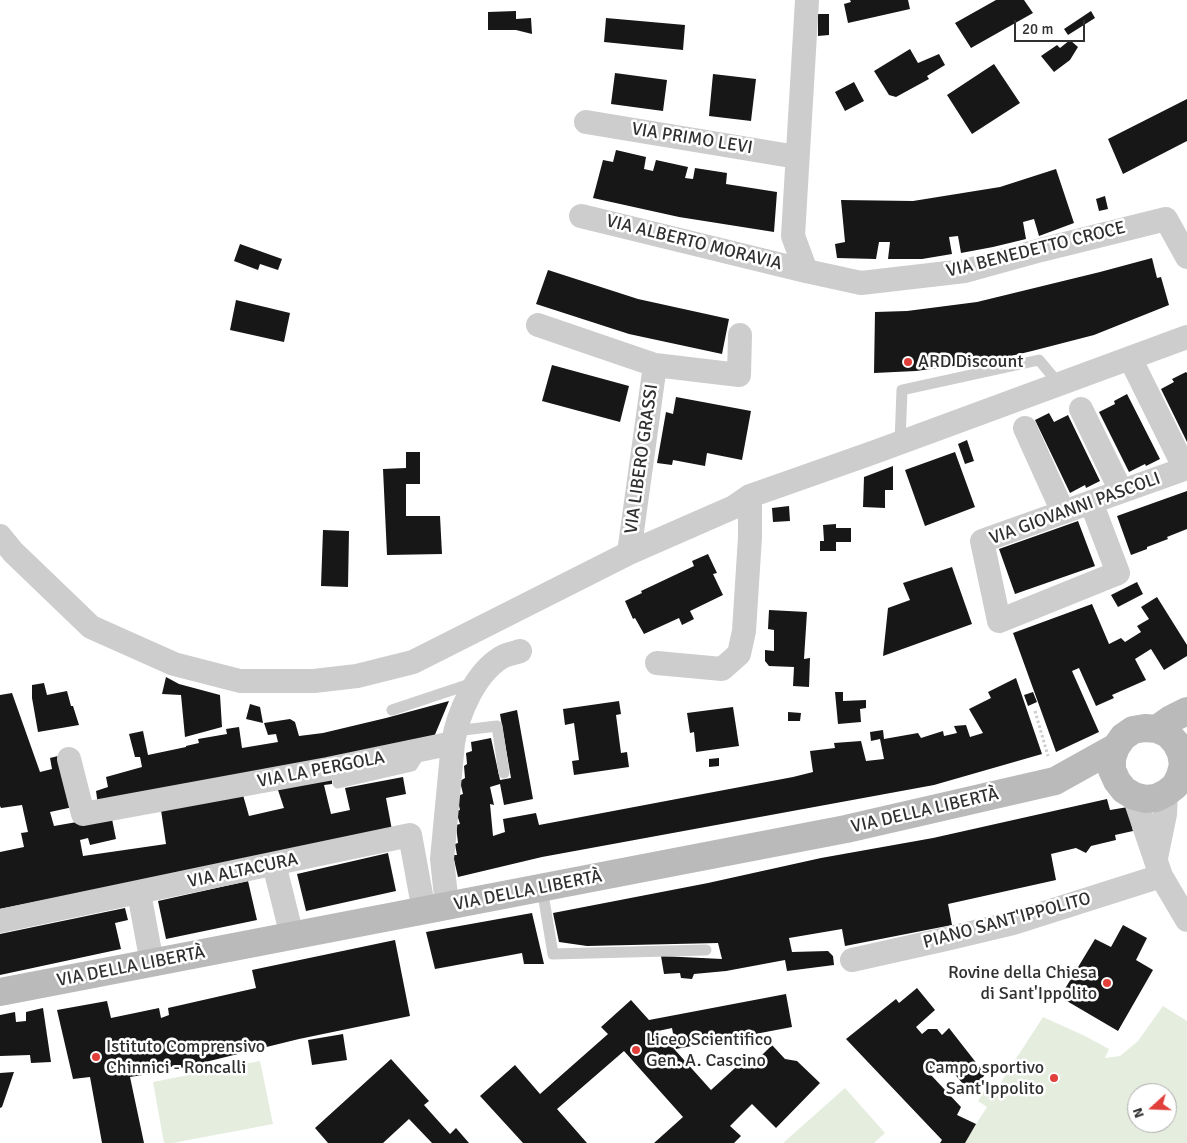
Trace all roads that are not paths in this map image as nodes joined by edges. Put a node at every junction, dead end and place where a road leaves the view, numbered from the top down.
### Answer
1 (807, 0) edge
2 (586, 122) dead end
3 (797, 157) junction
4 (581, 216) dead end
5 (1187, 257) edge
6 (806, 271) junction
7 (538, 325) dead end
8 (740, 335) dead end
9 (1187, 337) edge
10 (1130, 358) junction
11 (655, 364) junction
12 (1059, 384) junction
13 (1081, 409) dead end
14 (1025, 428) dead end
15 (900, 442) junction
16 (1186, 468) edge
17 (1121, 491) junction
18 (750, 496) junction
19 (1091, 502) junction
20 (1063, 512) junction
21 (0, 536) edge
22 (629, 553) junction
23 (520, 651) dead end
24 (657, 663) dead end
25 (477, 682) junction
26 (392, 710) dead end
27 (1187, 710) edge
28 (1157, 729) junction
29 (454, 737) junction
30 (1116, 746) junction
31 (422, 749) junction
32 (69, 759) dead end
33 (1185, 763) edge
34 (504, 773) dead end
35 (1055, 780) junction
36 (338, 783) dead end
37 (1125, 789) junction
38 (1166, 793) junction
39 (274, 864) junction
40 (1158, 868) junction
41 (542, 888) junction
42 (139, 893) junction
43 (436, 908) junction
44 (1187, 920) edge
45 (0, 921) edge
46 (292, 936) junction
47 (706, 950) dead end
48 (852, 960) dead end
49 (152, 963) junction
50 (0, 992) edge

1 - 3 street
2 - 3 street, VIA PRIMO LEVI
3 - 6 street
4 - 6 street, VIA ALBERTO MORAVIA
5 - 6 street, VIA BENEDETTO CROCE
7 - 11 street, VIA LIBERO GRASSI
8 - 11 street, VIA LIBERO GRASSI
9 - 10 street
10 - 12 street
10 - 16 street
11 - 22 street, VIA LIBERO GRASSI
12 - 15 street
12 - 15 lane
13 - 17 street
14 - 20 street
15 - 18 street
16 - 17 street, VIA GIOVANNI PASCOLI
17 - 19 street, VIA GIOVANNI PASCOLI
18 - 22 street
18 - 24 street
19 - 20 street, VIA GIOVANNI PASCOLI
19 - 20 street, VIA GIOVANNI PASCOLI
21 - 22 street
23 - 25 street
25 - 26 lane
25 - 29 street
27 - 28 main road
28 - 30 main road
28 - 33 main road
29 - 31 street, VIA LA PERGOLA
29 - 34 lane
29 - 43 street
30 - 35 main road, VIA DELLA LIBERTÀ
30 - 37 main road
31 - 32 street, VIA LA PERGOLA
31 - 36 lane
33 - 38 main road
35 - 37 main road, VIA DELLA LIBERTÀ
35 - 41 main road, VIA DELLA LIBERTÀ
37 - 38 main road
37 - 40 street
38 - 40 street
39 - 42 street, VIA ALTACURA
39 - 43 street, VIA ALTACURA
39 - 46 street
40 - 44 street
40 - 48 street, PIANO SANT'IPPOLITO
41 - 43 main road, VIA DELLA LIBERTÀ
41 - 47 lane
42 - 45 street, VIA ALTACURA
42 - 49 street
43 - 46 main road, VIA DELLA LIBERTÀ
46 - 49 main road, VIA DELLA LIBERTÀ
49 - 50 main road, VIA DELLA LIBERTÀ

